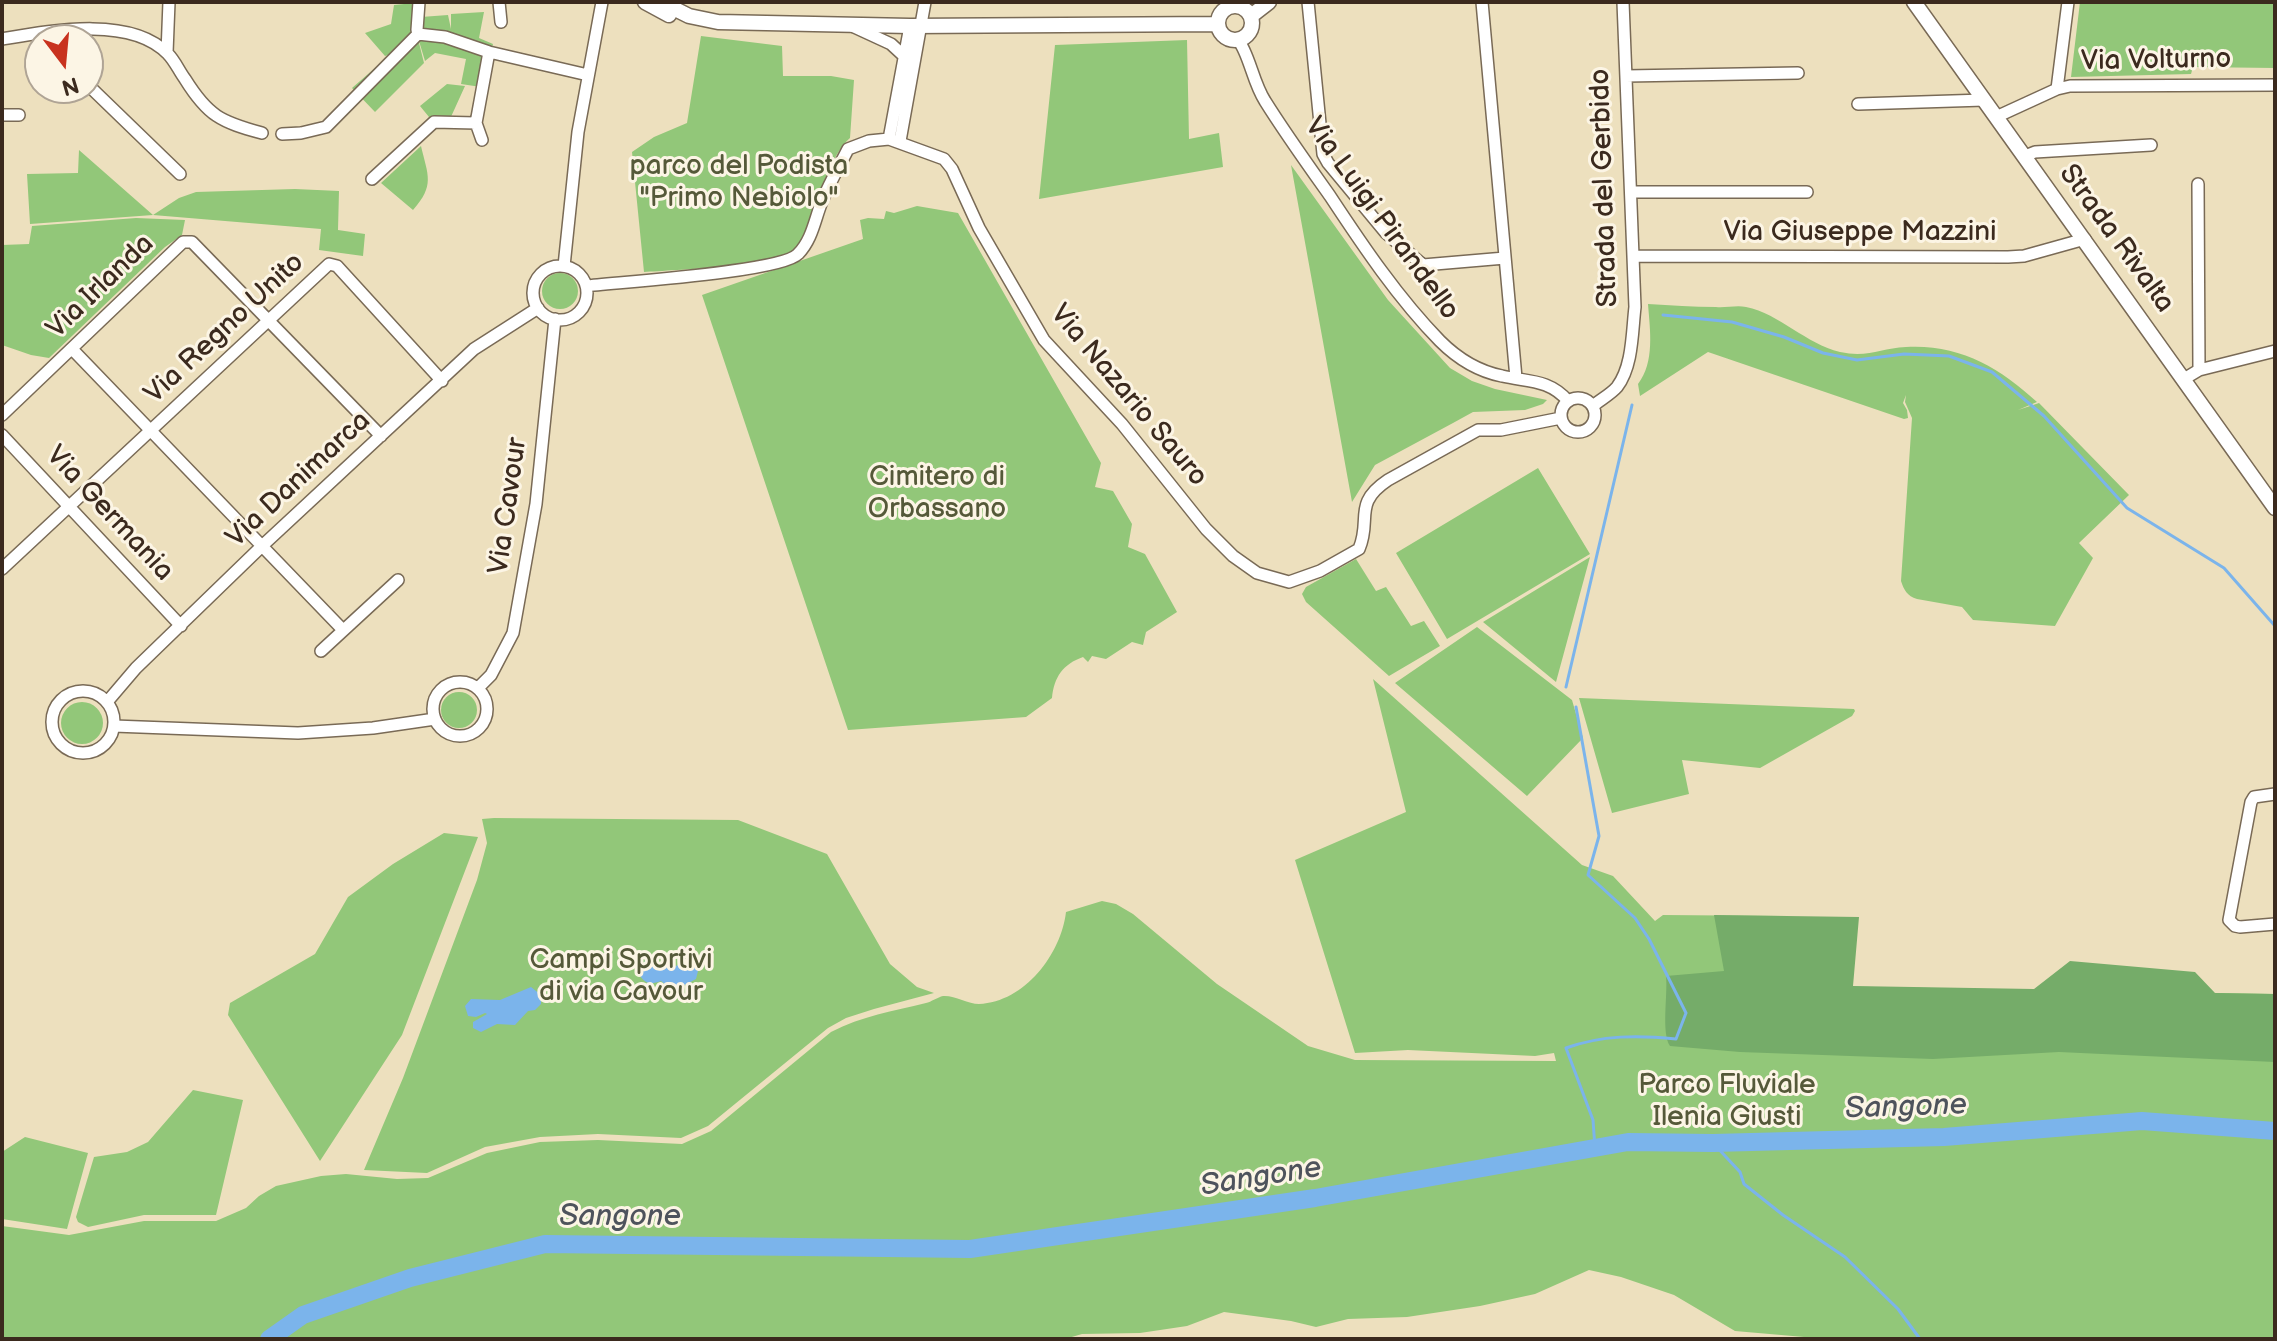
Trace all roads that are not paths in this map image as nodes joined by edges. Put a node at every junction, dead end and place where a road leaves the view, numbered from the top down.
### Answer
1 (169, 2) edge
2 (419, 2) edge
3 (499, 2) edge
4 (602, 2) edge
5 (645, 2) edge
6 (661, 2) edge
7 (925, 2) edge
8 (1269, 2) edge
9 (1308, 2) edge
10 (1482, 2) edge
11 (1623, 2) edge
12 (1914, 2) edge
13 (2068, 2) edge
14 (1236, 4) edge
15 (686, 9) edge
16 (1251, 16) junction
17 (501, 22) dead end
18 (718, 22) junction
19 (1218, 24) junction
20 (851, 25) junction
21 (915, 26) junction
22 (417, 30) dead end
23 (104, 31) edge
24 (24, 38) edge
25 (2, 39) edge
26 (1238, 40) junction
27 (489, 52) junction
28 (167, 53) junction
29 (904, 56) junction
30 (1798, 73) dead end
31 (588, 75) junction
32 (1626, 76) junction
33 (2275, 85) edge
34 (2057, 89) junction
35 (104, 100) edge
36 (1984, 100) junction
37 (1858, 104) dead end
38 (2, 115) edge
39 (19, 115) dead end
40 (1996, 117) junction
41 (476, 123) junction
42 (262, 133) dead end
43 (282, 134) dead end
44 (482, 140) dead end
45 (894, 140) junction
46 (2151, 145) dead end
47 (2025, 156) junction
48 (180, 174) dead end
49 (372, 179) dead end
50 (2198, 184) dead end
51 (1632, 192) junction
52 (1807, 192) dead end
53 (2085, 239) junction
54 (1633, 256) junction
55 (1505, 258) junction
56 (564, 266) junction
57 (586, 286) junction
58 (538, 308) junction
59 (555, 319) junction
60 (269, 321) junction
61 (72, 349) junction
62 (2275, 351) edge
63 (2199, 370) junction
64 (1516, 378) junction
65 (2184, 379) junction
66 (442, 381) junction
67 (1568, 401) junction
68 (1593, 406) junction
69 (2, 415) edge
70 (1561, 418) junction
71 (152, 431) junction
72 (2, 435) edge
73 (381, 436) junction
74 (70, 508) junction
75 (2275, 508) edge
76 (262, 546) junction
77 (2, 569) edge
78 (398, 580) dead end
79 (181, 626) junction
80 (343, 630) junction
81 (321, 651) dead end
82 (478, 688) junction
83 (107, 702) junction
84 (435, 719) junction
85 (114, 726) junction
86 (2275, 794) edge
87 (2275, 924) edge

1 - 28 street
2 - 22 street
3 - 17 street
4 - 31 street
5 - 18 street
6 - 15 street
7 - 21 street
8 - 16 street
9 - 55 street
10 - 55 street
11 - 32 street, Strada del Gerbido
12 - 36 street, Strada Rivalta
13 - 34 street
14 - 16 street
14 - 19 street
15 - 18 street
16 - 26 street
18 - 20 street
19 - 21 street
19 - 26 street
20 - 21 street
20 - 29 street
21 - 29 street
21 - 45 street
23 - 28 street
24 - 25 street
26 - 64 street, Via Luigi Pirandello
27 - 31 street
27 - 41 street
27 - 43 street
28 - 42 street
29 - 45 street
30 - 32 street
31 - 56 street
32 - 51 street, Strada del Gerbido
33 - 34 street, Via Volturno
34 - 40 street, Via Volturno
35 - 48 street
36 - 37 street
36 - 40 street, Strada Rivalta
38 - 39 street
40 - 47 street, Strada Rivalta
41 - 44 street
41 - 49 street
45 - 57 street
45 - 70 street, Via Nazario Sauro
46 - 47 street
47 - 53 street, Strada Rivalta
50 - 63 street
51 - 52 street
51 - 54 street, Strada del Gerbido
53 - 54 street, Via Giuseppe Mazzini
53 - 65 street, Strada Rivalta
54 - 68 street, Strada del Gerbido
55 - 64 street
56 - 57 street
56 - 58 street
57 - 59 street
58 - 59 street
58 - 66 street, Via Danimarca
59 - 82 street, Via Cavour
60 - 61 street, Via Irlanda
60 - 66 street, Via Regno Unito
60 - 71 street, Via Regno Unito
60 - 73 street, Via Irlanda
61 - 69 street, Via Irlanda
61 - 71 street
62 - 63 street
63 - 65 street
64 - 67 street, Via Luigi Pirandello
65 - 75 street, Strada Rivalta
66 - 73 street, Via Danimarca
67 - 68 street
67 - 70 street
68 - 70 street
71 - 74 street, Via Regno Unito
71 - 76 street
72 - 74 street, Via Germania
73 - 76 street, Via Danimarca
74 - 77 street, Via Regno Unito
74 - 79 street, Via Germania
76 - 79 street, Via Danimarca
76 - 80 street
78 - 80 street
79 - 83 street, Via Danimarca
80 - 81 street
82 - 84 street
82 - 84 street
83 - 85 street
83 - 85 street
84 - 85 street
86 - 87 street

